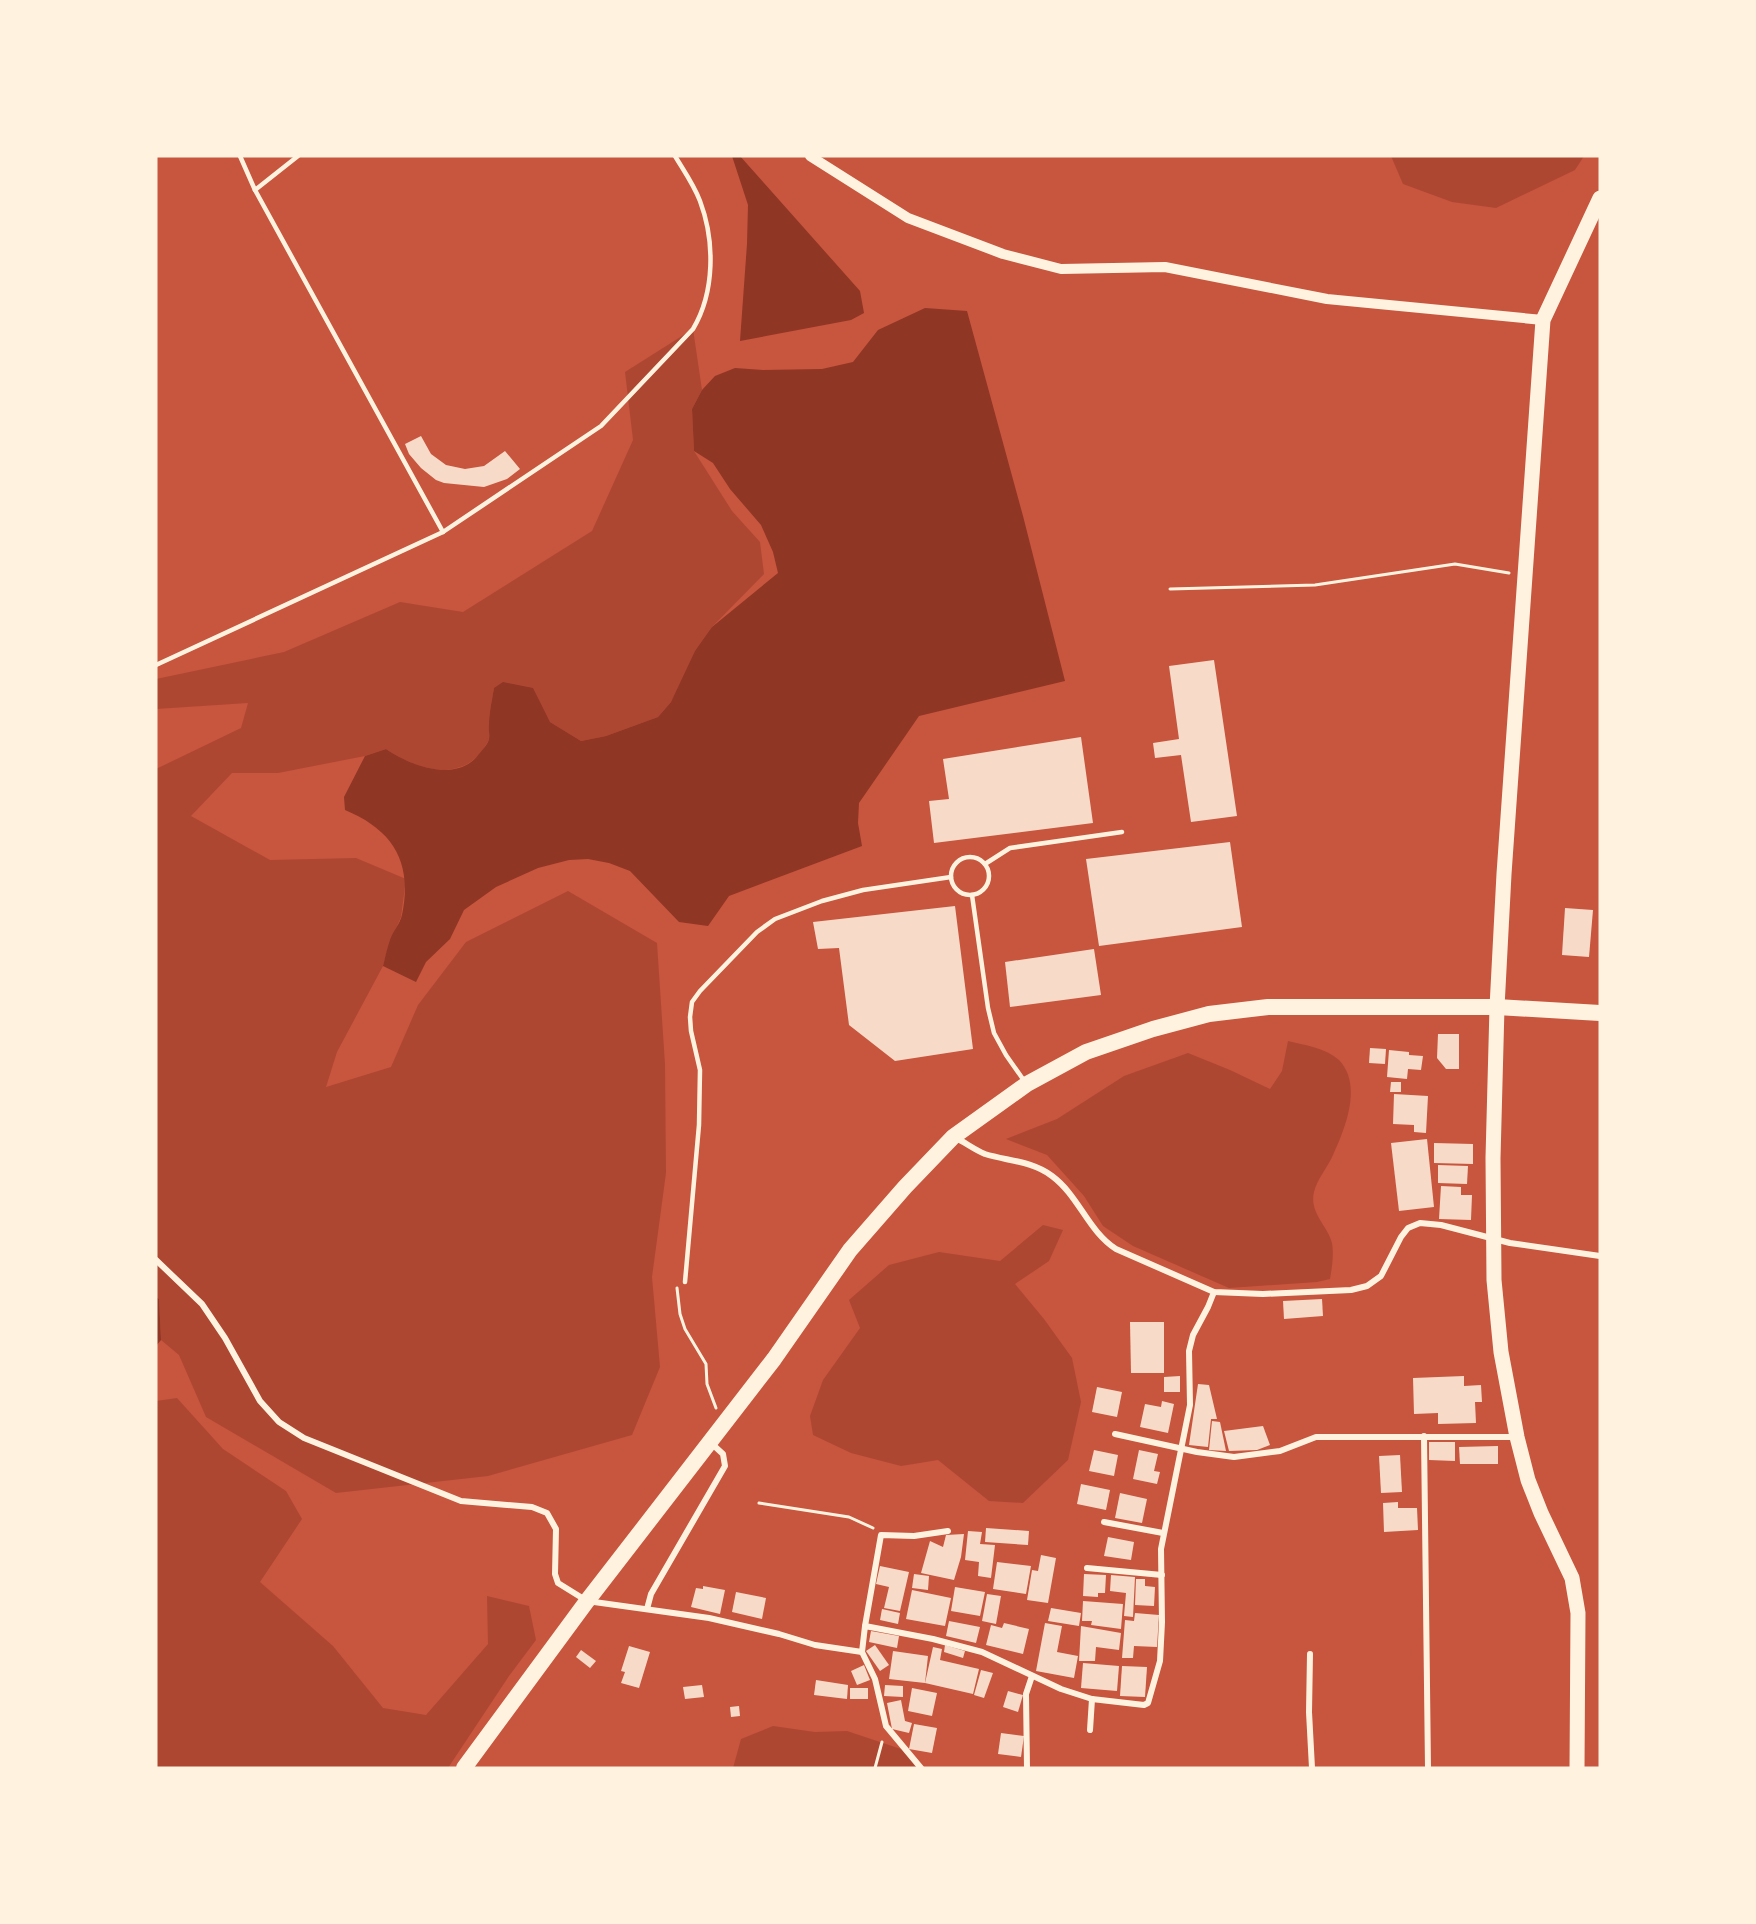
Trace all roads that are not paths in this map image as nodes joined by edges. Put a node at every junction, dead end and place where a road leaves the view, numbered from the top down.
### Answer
1 (240, 156) edge
2 (297, 156) edge
3 (675, 156) edge
4 (810, 156) edge
5 (255, 190) junction
6 (1600, 198) edge
7 (1543, 320) junction
8 (443, 532) junction
9 (156, 664) edge
10 (1122, 832) dead end
11 (985, 864) junction
12 (951, 877) junction
13 (972, 895) junction
14 (1497, 1008) junction
15 (1600, 1013) edge
16 (1027, 1084) junction
17 (953, 1137) junction
18 (1494, 1239) junction
19 (1600, 1256) edge
20 (156, 1260) edge
21 (686, 1282) road end
22 (1214, 1292) junction
23 (1115, 1434) dead end
24 (1424, 1436) junction
25 (1517, 1437) junction
26 (710, 1442) junction
27 (1181, 1449) junction
28 (1104, 1522) dead end
29 (948, 1531) dead end
30 (1163, 1533) junction
31 (1087, 1568) dead end
32 (1162, 1575) junction
33 (587, 1601) junction
34 (647, 1609) junction
35 (865, 1626) junction
36 (862, 1652) junction
37 (1310, 1654) dead end
38 (1032, 1676) junction
39 (1092, 1699) junction
40 (1090, 1730) dead end
41 (464, 1768) edge
42 (921, 1768) edge
43 (1027, 1768) edge
44 (1312, 1768) edge
45 (1428, 1768) edge
46 (1577, 1768) edge

1 - 5 lane
2 - 5 lane
3 - 8 lane
4 - 7 street
5 - 8 lane
6 - 7 main road
7 - 14 main road
8 - 9 lane
10 - 11 lane
11 - 12 lane
11 - 13 lane
12 - 13 lane
12 - 21 lane
13 - 16 lane
14 - 15 highway
14 - 16 highway
14 - 18 main road
16 - 17 highway
17 - 22 street
17 - 26 highway
18 - 19 street
18 - 22 street
18 - 25 main road
20 - 33 street
22 - 27 street
23 - 27 street
24 - 25 street
24 - 27 street
24 - 45 street
25 - 46 main road
26 - 33 highway
26 - 34 street
27 - 30 street
28 - 30 street
29 - 35 street
30 - 32 street
31 - 32 street
32 - 39 street
33 - 34 street
33 - 41 highway
34 - 36 street
35 - 36 street
35 - 38 street
36 - 42 street
37 - 44 street
38 - 39 street
38 - 43 street
39 - 40 street

